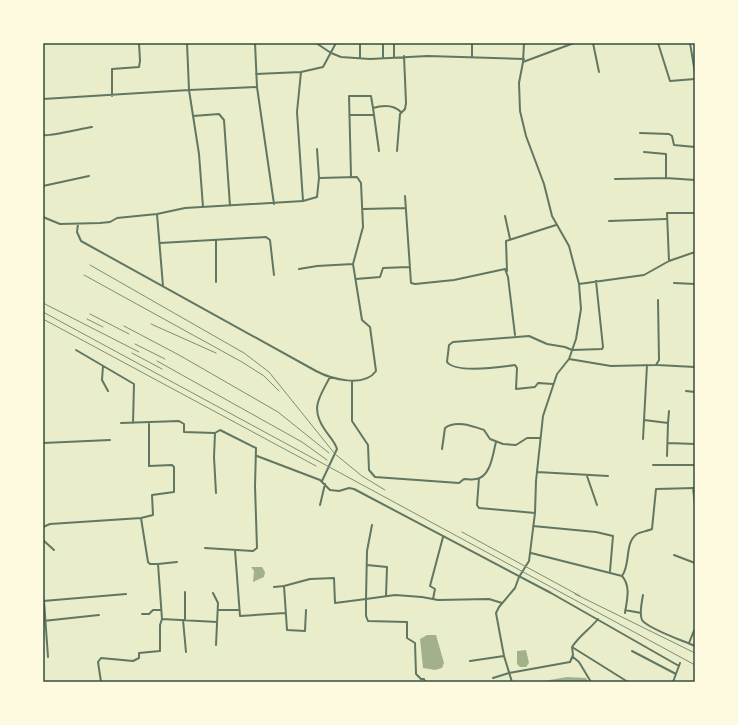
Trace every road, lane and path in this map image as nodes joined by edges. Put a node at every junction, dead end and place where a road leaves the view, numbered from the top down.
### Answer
1 (139, 43) edge
2 (187, 43) edge
3 (255, 43) edge
4 (316, 43) edge
5 (336, 43) edge
6 (360, 43) edge
7 (383, 43) edge
8 (394, 43) edge
9 (472, 43) edge
10 (524, 43) edge
11 (574, 43) edge
12 (594, 43) edge
13 (658, 43) edge
14 (690, 43) edge
15 (692, 48) junction
16 (695, 48) edge
17 (331, 53) junction
18 (404, 56) junction
19 (394, 57) junction
20 (472, 57) junction
21 (360, 58) junction
22 (383, 58) junction
23 (524, 59) junction
24 (523, 62) junction
25 (302, 72) junction
26 (599, 72) dead end
27 (695, 73) edge
28 (256, 74) junction
29 (695, 79) edge
30 (257, 87) junction
31 (190, 90) junction
32 (112, 96) junction
33 (43, 99) edge
34 (373, 108) junction
35 (401, 112) junction
36 (351, 115) junction
37 (373, 115) junction
38 (193, 116) junction
39 (92, 127) dead end
40 (43, 132) edge
41 (640, 133) dead end
42 (695, 147) edge
43 (317, 150) dead end
44 (379, 151) dead end
45 (397, 151) dead end
46 (644, 152) dead end
47 (89, 176) dead end
48 (352, 176) junction
49 (319, 178) junction
50 (666, 178) junction
51 (614, 179) dead end
52 (695, 180) edge
53 (43, 186) edge
54 (405, 196) dead end
55 (304, 201) junction
56 (274, 204) junction
57 (230, 206) junction
58 (203, 207) junction
59 (405, 208) junction
60 (363, 209) junction
61 (695, 213) edge
62 (156, 214) junction
63 (504, 216) dead end
64 (43, 217) edge
65 (667, 219) junction
66 (609, 221) dead end
67 (78, 224) junction
68 (556, 224) junction
69 (510, 239) junction
70 (216, 240) junction
71 (160, 243) junction
72 (695, 252) edge
73 (669, 261) junction
74 (353, 264) junction
75 (409, 267) junction
76 (299, 269) dead end
77 (507, 272) junction
78 (274, 275) dead end
79 (356, 279) junction
80 (596, 281) junction
81 (216, 282) dead end
82 (674, 283) dead end
83 (579, 284) junction
84 (695, 284) edge
85 (163, 286) junction
86 (658, 300) dead end
87 (515, 336) junction
88 (76, 350) dead end
89 (572, 350) junction
90 (569, 359) junction
91 (647, 365) junction
92 (656, 365) junction
93 (103, 366) junction
94 (695, 367) edge
95 (330, 377) junction
96 (352, 381) junction
97 (553, 384) junction
98 (108, 391) dead end
99 (686, 391) dead end
100 (695, 392) edge
101 (669, 411) dead end
102 (644, 420) junction
103 (121, 423) dead end
104 (133, 423) junction
105 (149, 423) junction
106 (668, 423) junction
107 (215, 433) junction
108 (540, 438) junction
109 (643, 439) dead end
110 (110, 440) dead end
111 (496, 442) junction
112 (43, 443) edge
113 (668, 443) junction
114 (695, 444) edge
115 (442, 449) dead end
116 (257, 456) junction
117 (667, 456) dead end
118 (653, 465) dead end
119 (695, 465) edge
120 (537, 472) junction
121 (586, 476) junction
122 (608, 476) dead end
123 (479, 478) junction
124 (322, 481) junction
125 (325, 484) junction
126 (694, 488) edge
127 (216, 492) dead end
128 (320, 505) dead end
129 (597, 505) dead end
130 (695, 505) edge
131 (535, 513) junction
132 (141, 518) junction
133 (372, 525) dead end
134 (533, 526) junction
135 (43, 527) edge
136 (443, 536) junction
137 (43, 540) edge
138 (205, 548) dead end
139 (54, 550) dead end
140 (235, 550) junction
141 (531, 553) junction
142 (674, 555) dead end
143 (177, 562) dead end
144 (695, 563) edge
145 (158, 564) junction
146 (367, 565) junction
147 (610, 571) junction
148 (622, 576) junction
149 (519, 577) junction
150 (284, 586) junction
151 (274, 587) dead end
152 (185, 592) dead end
153 (213, 593) dead end
154 (126, 594) dead end
155 (643, 595) dead end
156 (386, 596) junction
157 (366, 599) junction
158 (433, 599) junction
159 (43, 601) edge
160 (502, 603) junction
161 (161, 610) junction
162 (218, 610) junction
163 (238, 610) junction
164 (306, 610) dead end
165 (285, 612) junction
166 (641, 613) junction
167 (142, 614) dead end
168 (99, 615) dead end
169 (162, 619) junction
170 (598, 619) junction
171 (184, 620) junction
172 (44, 621) edge
173 (217, 622) junction
174 (695, 628) edge
175 (689, 643) junction
176 (216, 645) dead end
177 (695, 646) edge
178 (572, 647) junction
179 (632, 651) dead end
180 (186, 652) dead end
181 (504, 656) junction
182 (48, 657) dead end
183 (573, 657) junction
184 (470, 661) dead end
185 (509, 673) junction
186 (676, 674) junction
187 (493, 678) dead end
188 (101, 682) edge
189 (425, 682) edge
190 (512, 682) edge
191 (591, 682) edge
192 (628, 682) edge
193 (673, 682) edge

1 - 32 street
2 - 31 street
3 - 28 street
4 - 17 street
5 - 17 street
6 - 21 street
7 - 22 street
8 - 19 street
9 - 20 street
10 - 23 street
11 - 24 street
12 - 26 street
13 - 29 street
14 - 15 street
15 - 16 street
15 - 27 street
17 - 21 street
17 - 25 street
18 - 19 street
18 - 20 street
18 - 35 street
19 - 22 street
20 - 23 street
21 - 22 street
23 - 24 street
24 - 68 street
25 - 28 street
25 - 55 street
28 - 30 street
30 - 31 street
30 - 56 street
31 - 32 street
31 - 38 street
32 - 33 street
34 - 35 street
34 - 36 street
34 - 37 street
35 - 45 street
36 - 37 street
36 - 48 street
37 - 44 street
38 - 57 street
38 - 58 street
39 - 40 street
41 - 42 street
43 - 49 street
46 - 50 street
47 - 53 street
48 - 49 street
48 - 60 street
49 - 55 street
50 - 51 street
50 - 52 street
54 - 59 street
55 - 56 street
56 - 57 street
57 - 58 street
58 - 62 street
59 - 60 street
59 - 75 street
60 - 74 street
61 - 65 street
62 - 67 street
62 - 71 street
63 - 69 street
64 - 67 street
65 - 66 street
65 - 73 street
67 - 85 street
68 - 69 street
68 - 83 street
69 - 77 street
70 - 71 street
70 - 78 street
70 - 81 street
71 - 85 street
72 - 73 street
73 - 80 street
74 - 76 street
74 - 79 street
75 - 77 street
75 - 79 street
77 - 87 street
79 - 96 street
80 - 83 street
80 - 89 street
82 - 84 street
83 - 89 street
85 - 95 street
86 - 92 street
87 - 89 street
87 - 97 street
88 - 93 street
89 - 90 street
90 - 91 street
90 - 97 street
91 - 92 street
91 - 102 street
92 - 94 street
93 - 98 street
93 - 104 street
95 - 96 street
95 - 124 street
96 - 123 street
97 - 108 street
99 - 100 street
101 - 106 street
102 - 106 street
102 - 109 street
103 - 104 street
104 - 105 street
105 - 107 street
105 - 132 street
106 - 113 street
107 - 116 street
107 - 127 street
108 - 111 street
108 - 120 street
110 - 112 street
111 - 115 street
111 - 123 street
113 - 114 street
113 - 117 street
116 - 124 street
116 - 140 street
118 - 119 street
120 - 121 street
120 - 131 street
121 - 122 street
121 - 129 street
123 - 131 street
124 - 125 street
125 - 128 street
125 - 136 street
126 - 130 street
126 - 148 street
131 - 134 street
132 - 135 street
132 - 145 street
133 - 146 street
134 - 141 street
134 - 147 street
136 - 149 street
136 - 158 street
137 - 139 street
138 - 140 street
140 - 163 street
141 - 147 street
141 - 149 street
142 - 144 street
143 - 145 street
145 - 161 street
146 - 156 street
146 - 157 street
147 - 148 street
148 - 166 street
149 - 160 street
149 - 170 street
150 - 151 street
150 - 157 street
150 - 165 street
152 - 171 street
153 - 162 street
154 - 159 street
155 - 166 street
156 - 157 street
156 - 158 street
157 - 189 street
158 - 160 street
159 - 172 street
160 - 181 street
161 - 167 street
161 - 169 street
162 - 163 street
162 - 173 street
163 - 165 street
164 - 165 street
166 - 175 street
168 - 172 street
169 - 171 street
169 - 188 street
170 - 178 street
170 - 186 street
171 - 173 street
171 - 180 street
172 - 182 street
173 - 176 street
174 - 175 street
175 - 177 street
178 - 183 street
178 - 192 street
179 - 186 street
181 - 184 street
181 - 185 street
183 - 185 street
183 - 191 street
185 - 187 street
185 - 190 street
186 - 193 street

